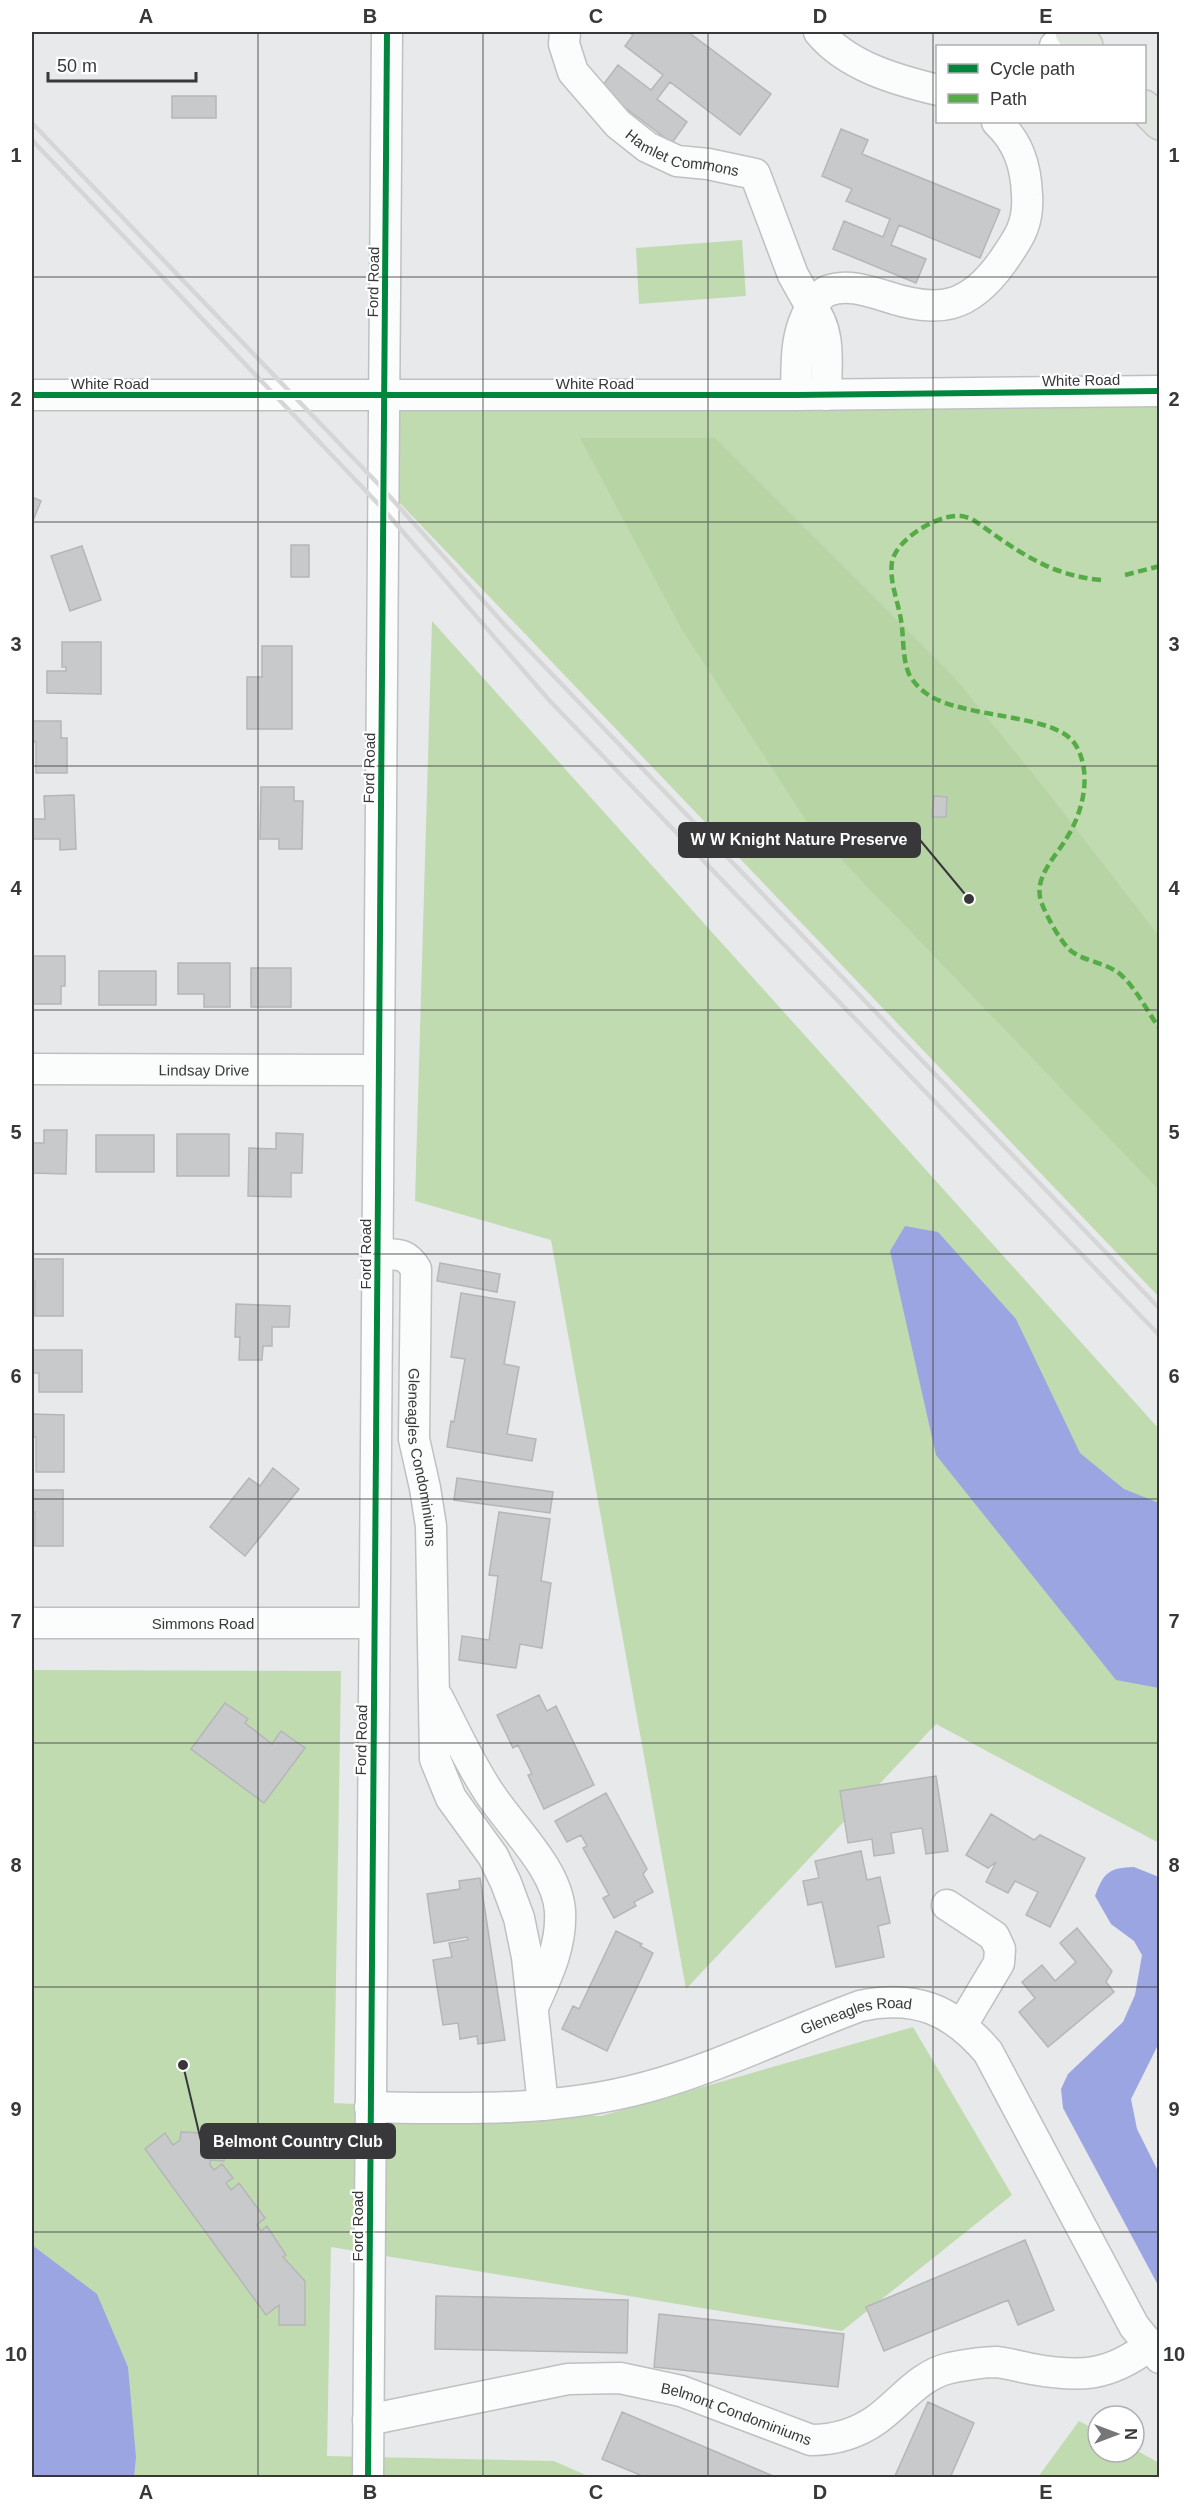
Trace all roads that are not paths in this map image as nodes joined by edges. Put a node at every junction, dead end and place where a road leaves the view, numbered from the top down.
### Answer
1 (387, 32) edge
2 (565, 32) edge
3 (819, 32) edge
4 (1072, 32) edge
5 (1056, 45) edge
6 (1085, 45) edge
7 (936, 89) edge
8 (997, 123) edge
9 (811, 307) junction
10 (1160, 391) edge
11 (32, 395) edge
12 (796, 395) junction
13 (826, 395) junction
14 (384, 396) junction
15 (32, 1069) edge
16 (378, 1070) junction
17 (377, 1254) junction
18 (32, 1623) edge
19 (374, 1623) junction
20 (434, 1690) junction
21 (947, 1905) dead end
22 (533, 2008) junction
23 (962, 2025) junction
24 (543, 2105) junction
25 (370, 2107) junction
26 (1154, 2352) edge
27 (368, 2420) junction
28 (368, 2478) edge

1 - 14 street, Ford Road
2 - 9 street, Hamlet Commons
3 - 7 street
4 - 5 street
4 - 6 main road
8 - 9 street
9 - 12 street
9 - 13 street, Hamlet Commons
10 - 13 street, White Road
11 - 14 street, White Road
12 - 13 street, White Road
12 - 14 street, White Road
14 - 16 street, Ford Road
15 - 16 street, Lindsay Drive
16 - 17 street, Ford Road
17 - 19 street, Ford Road
17 - 20 street, Gleneagles Condominiums
18 - 19 street, Simmons Road
19 - 25 street, Ford Road
20 - 22 street, Gleneagles Condominiums
20 - 22 street, Gleneagles Condominiums
21 - 23 street
22 - 24 street, Gleneagles Condominiums
23 - 24 street, Gleneagles Road
23 - 26 street, Gleneagles Road
24 - 25 street, Gleneagles Road
25 - 27 street, Ford Road
26 - 27 street, Belmont Condominiums
27 - 28 street, Ford Road

